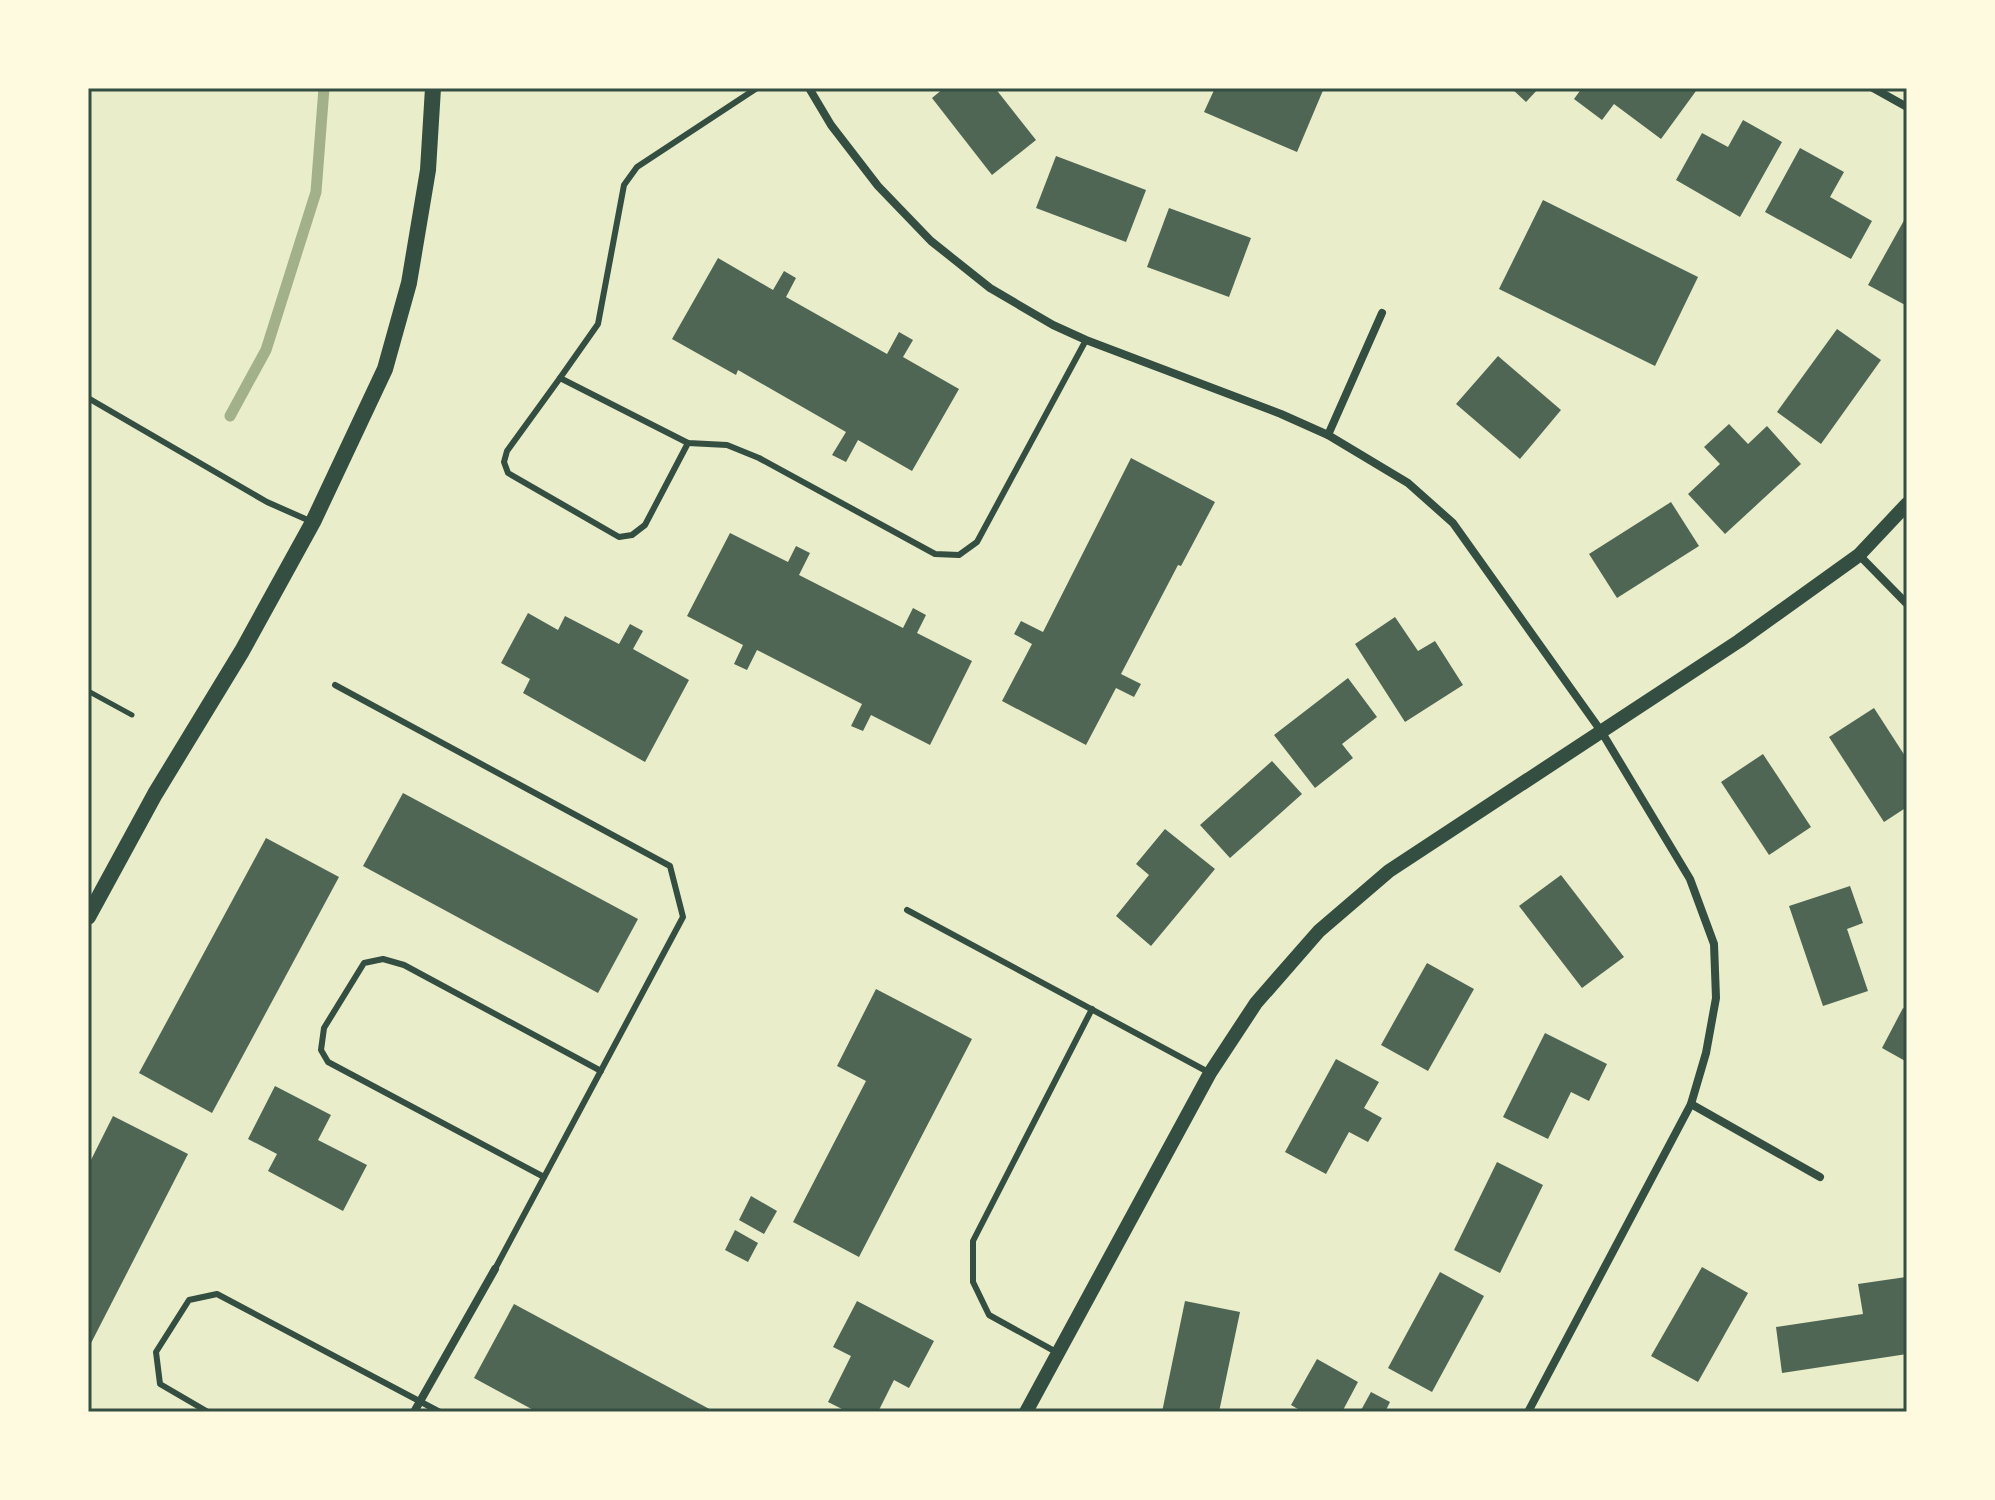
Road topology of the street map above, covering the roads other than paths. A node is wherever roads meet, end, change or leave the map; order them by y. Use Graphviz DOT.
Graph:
graph roads {
  1 [pos="433,88"];
  2 [pos="757,88"];
  3 [pos="809,88"];
  4 [pos="1873,88"];
  5 [pos="1907,107"];
  6 [pos="1382,313"];
  7 [pos="1086,340"];
  8 [pos="560,378"];
  9 [pos="88,398"];
  10 [pos="1328,435"];
  11 [pos="688,443"];
  12 [pos="1907,504"];
  13 [pos="313,522"];
  14 [pos="1859,555"];
  15 [pos="1907,604"];
  16 [pos="335,685"];
  17 [pos="1601,731"];
  18 [pos="907,910"];
  19 [pos="88,917"];
  20 [pos="1092,1009"];
  21 [pos="601,1071"];
  22 [pos="1210,1073"];
  23 [pos="1691,1104"];
  24 [pos="544,1177"];
  25 [pos="1820,1177"];
  26 [pos="495,1269"];
  27 [pos="1058,1353"];
  28 [pos="421,1401"];
  29 [pos="208,1412"];
  30 [pos="414,1412"];
  31 [pos="440,1412"];
  32 [pos="1026,1412"];
  33 [pos="1528,1412"];
  1 -- 13 [label="main road"];
  2 -- 8 [label="lane"];
  3 -- 7 [label="street"];
  4 -- 5 [label="street"];
  6 -- 10 [label="street"];
  7 -- 10 [label="street"];
  7 -- 11 [label="lane"];
  8 -- 11 [label="lane"];
  8 -- 11 [label="lane"];
  9 -- 13 [label="lane"];
  10 -- 17 [label="street"];
  12 -- 14 [label="street"];
  13 -- 19 [label="main road"];
  14 -- 15 [label="street"];
  14 -- 17 [label="street"];
  16 -- 21 [label="lane"];
  17 -- 22 [label="street"];
  17 -- 23 [label="street"];
  18 -- 20 [label="lane"];
  20 -- 22 [label="lane"];
  20 -- 27 [label="lane"];
  21 -- 24 [label="lane"];
  21 -- 24 [label="lane"];
  22 -- 27 [label="street"];
  23 -- 25 [label="street"];
  23 -- 33 [label="street"];
  24 -- 26 [label="lane"];
  26 -- 28 [label="street"];
  27 -- 32 [label="street"];
  28 -- 29 [label="lane"];
  28 -- 30 [label="street"];
  28 -- 31 [label="lane"];
}
